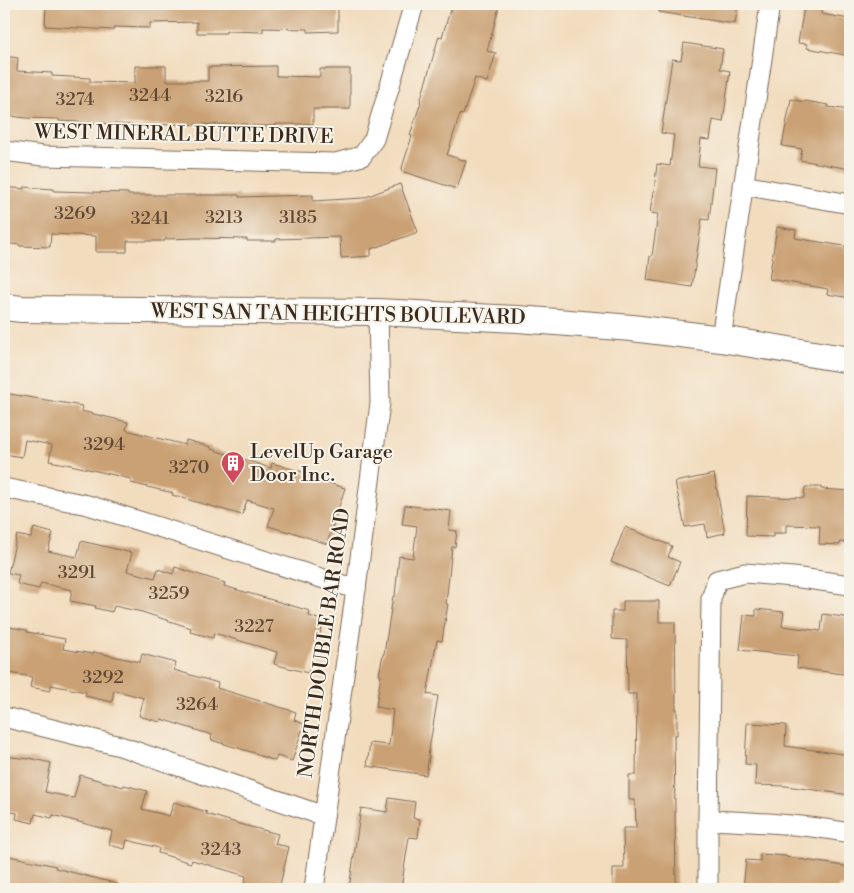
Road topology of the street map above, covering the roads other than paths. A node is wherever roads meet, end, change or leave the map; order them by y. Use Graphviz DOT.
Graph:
graph roads {
  1 [pos="414,4"];
  2 [pos="770,4"];
  3 [pos="4,151"];
  4 [pos="743,185"];
  5 [pos="850,204"];
  6 [pos="4,307"];
  7 [pos="378,312"];
  8 [pos="721,338"];
  9 [pos="850,360"];
  10 [pos="4,488"];
  11 [pos="850,586"];
  12 [pos="356,589"];
  13 [pos="4,717"];
  14 [pos="324,816"];
  15 [pos="708,820"];
  16 [pos="850,834"];
  17 [pos="314,889"];
  18 [pos="708,889"];
  1 -- 3 [label="street, WEST MINERAL BUTTE DRIVE"];
  2 -- 4 [label="street"];
  4 -- 5 [label="street"];
  4 -- 8 [label="street"];
  6 -- 7 [label="street, WEST SAN TAN HEIGHTS BOULEVARD"];
  7 -- 8 [label="street, WEST SAN TAN HEIGHTS BOULEVARD"];
  7 -- 12 [label="street, NORTH DOUBLE BAR ROAD"];
  8 -- 9 [label="street, WEST SAN TAN HEIGHTS BOULEVARD"];
  10 -- 12 [label="street"];
  11 -- 15 [label="street"];
  12 -- 14 [label="street, NORTH DOUBLE BAR ROAD"];
  13 -- 14 [label="street"];
  14 -- 17 [label="street, NORTH DOUBLE BAR ROAD"];
  15 -- 16 [label="street"];
  15 -- 18 [label="street"];
}
